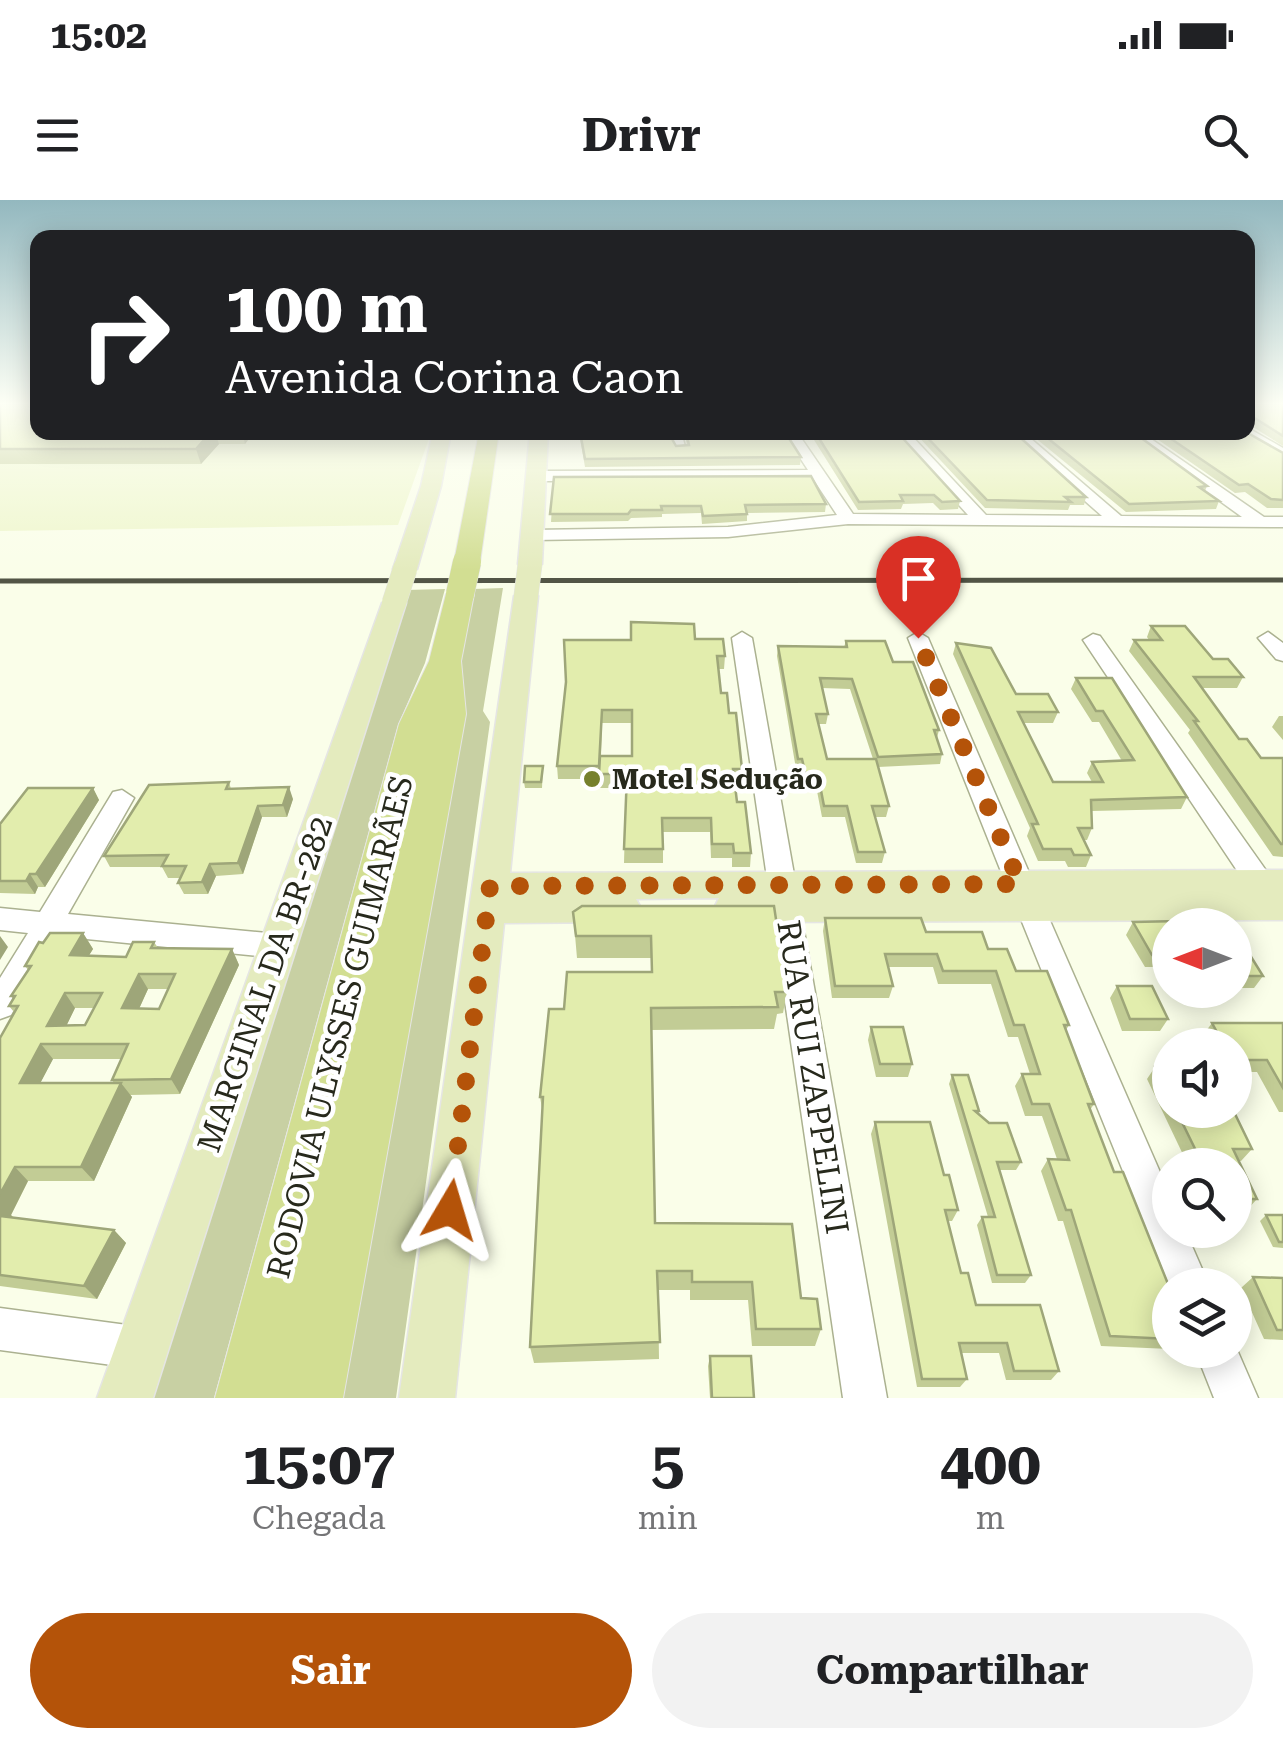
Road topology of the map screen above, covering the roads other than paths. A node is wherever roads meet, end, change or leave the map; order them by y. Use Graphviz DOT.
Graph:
graph roads {
  1 [pos="436,460"];
  2 [pos="484,460"];
  3 [pos="538,460"];
  4 [pos="808,460"];
  5 [pos="926,460"];
  6 [pos="1047,460"];
  7 [pos="1171,460"];
  8 [pos="538,476"];
  9 [pos="819,476"];
  10 [pos="848,518"];
  11 [pos="981,518"];
  12 [pos="1116,519"];
  13 [pos="1259,521"];
  14 [pos="1283,522"];
  15 [pos="533,536"];
  16 [pos="742,638"];
  17 [pos="918,638"];
  18 [pos="1268,638"];
  19 [pos="1093,640"];
  20 [pos="1283,655"];
  21 [pos="445,660"];
  22 [pos="122,798"];
  23 [pos="1025,895"];
  24 [pos="784,896"];
  25 [pos="489,898"];
  26 [pos="1277,899"];
  27 [pos="0,919"];
  28 [pos="48,924"];
  29 [pos="278,946"];
  30 [pos="0,1006"];
  31 [pos="1181,1268"];
  32 [pos="0,1329"];
  33 [pos="142,1348"];
  34 [pos="1224,1368"];
  35 [pos="124,1398"];
  36 [pos="246,1398"];
  37 [pos="312,1398"];
  38 [pos="427,1398"];
  39 [pos="865,1398"];
  40 [pos="1236,1398"];
  1 -- 29 [label="main road, MARGINAL DA BR-282"];
  2 -- 21 [label="highway, RODOVIA ULYSSES GUIMARÃES, bridge"];
  3 -- 8 [label="main road"];
  4 -- 9 [label="street"];
  5 -- 11 [label="street"];
  6 -- 12 [label="street"];
  7 -- 13 [label="street"];
  8 -- 9 [label="street"];
  8 -- 15 [label="main road"];
  9 -- 10 [label="street"];
  10 -- 11 [label="street"];
  10 -- 15 [label="street"];
  11 -- 12 [label="street"];
  12 -- 13 [label="street"];
  13 -- 14 [label="street"];
  15 -- 25 [label="main road, bridge"];
  16 -- 24 [label="street, RUA RUI ZAPPELINI"];
  17 -- 23 [label="street"];
  18 -- 20 [label="street"];
  19 -- 26 [label="street"];
  21 -- 36 [label="highway, RODOVIA ULYSSES GUIMARÃES"];
  21 -- 37 [label="highway, RODOVIA ULYSSES GUIMARÃES"];
  22 -- 28 [label="street"];
  23 -- 24 [label="main road"];
  23 -- 26 [label="main road"];
  23 -- 31 [label="street"];
  24 -- 25 [label="main road"];
  24 -- 39 [label="street, RUA RUI ZAPPELINI"];
  25 -- 38 [label="main road"];
  27 -- 28 [label="street"];
  28 -- 29 [label="street"];
  28 -- 30 [label="street"];
  29 -- 33 [label="main road, MARGINAL DA BR-282"];
  32 -- 33 [label="street"];
  33 -- 35 [label="main road, MARGINAL DA BR-282"];
  34 -- 40 [label="street"];
}
